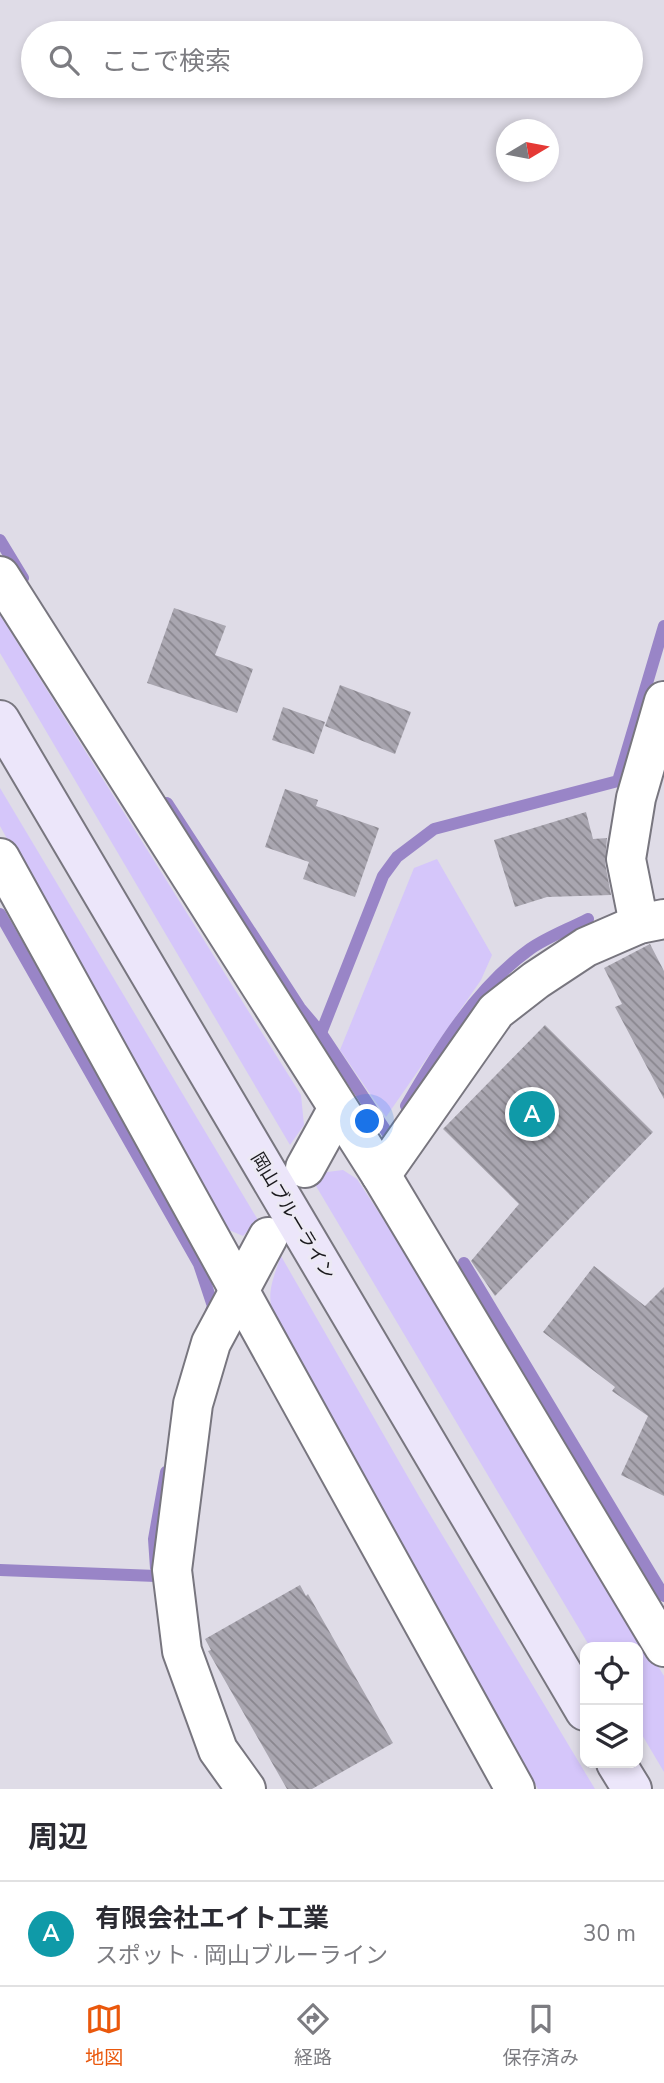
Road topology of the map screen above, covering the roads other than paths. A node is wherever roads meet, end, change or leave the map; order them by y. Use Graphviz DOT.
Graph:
graph roads {
  1 [pos="0,576"];
  2 [pos="664,701"];
  3 [pos="0,720"];
  4 [pos="0,858"];
  5 [pos="652,921"];
  6 [pos="337,1111"];
  7 [pos="305,1168"];
  8 [pos="381,1175"];
  9 [pos="268,1237"];
  10 [pos="238,1293"];
  11 [pos="664,1647"];
  12 [pos="581,1705"];
  13 [pos="619,1768"];
  14 [pos="246,1789"];
  15 [pos="515,1789"];
  16 [pos="632,1789"];
  1 -- 6 [label="street"];
  2 -- 5 [label="street"];
  3 -- 12 [label="main road, 岡山ブルーライン"];
  4 -- 10 [label="street"];
  5 -- 8 [label="street"];
  6 -- 7 [label="street"];
  6 -- 8 [label="street"];
  8 -- 11 [label="street"];
  9 -- 10 [label="street"];
  10 -- 14 [label="street"];
  10 -- 15 [label="street"];
  13 -- 16 [label="main road"];
}
